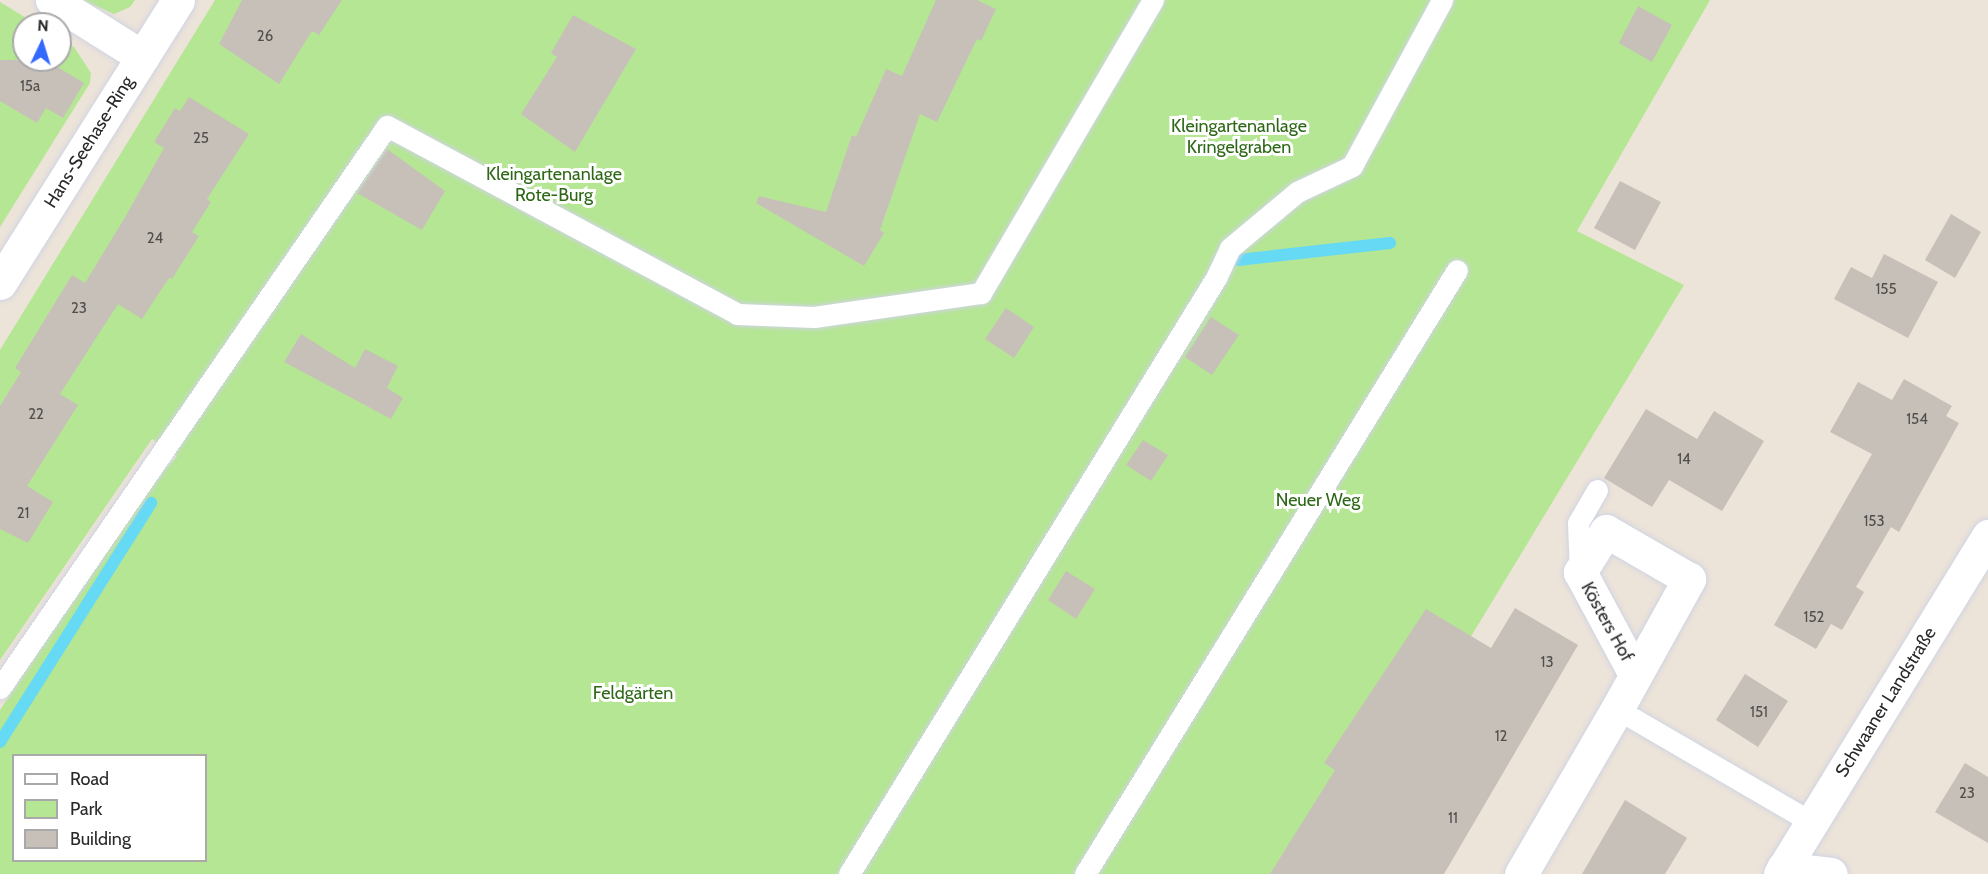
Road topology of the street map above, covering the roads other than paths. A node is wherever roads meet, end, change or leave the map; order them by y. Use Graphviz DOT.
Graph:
graph roads {
  1 [pos="52,0"];
  2 [pos="178,0"];
  3 [pos="1153,0"];
  4 [pos="1442,0"];
  5 [pos="143,57"];
  6 [pos="1457,270"];
  7 [pos="0,283"];
  8 [pos="1598,490"];
  9 [pos="1988,536"];
  10 [pos="1580,572"];
  11 [pos="1635,674"];
  12 [pos="0,688"];
  13 [pos="1617,709"];
  14 [pos="1811,822"];
  15 [pos="1782,871"];
  16 [pos="849,874"];
  17 [pos="1085,874"];
  18 [pos="1521,874"];
  19 [pos="1831,874"];
  1 -- 5 [label="street"];
  2 -- 5 [label="street, Hans-Seehase-Ring"];
  3 -- 12 [label="lane"];
  4 -- 16 [label="lane"];
  5 -- 7 [label="street, Hans-Seehase-Ring"];
  6 -- 17 [label="lane"];
  8 -- 10 [label="lane"];
  9 -- 14 [label="street, Schwaaner Landstraße"];
  10 -- 11 [label="street, Kösters Hof"];
  10 -- 11 [label="street, Kösters Hof"];
  11 -- 13 [label="street, Kösters Hof"];
  13 -- 14 [label="lane"];
  13 -- 18 [label="street, Kösters Hof"];
  14 -- 15 [label="street, Schwaaner Landstraße"];
  15 -- 19 [label="street, Schwaaner Landstraße"];
}
